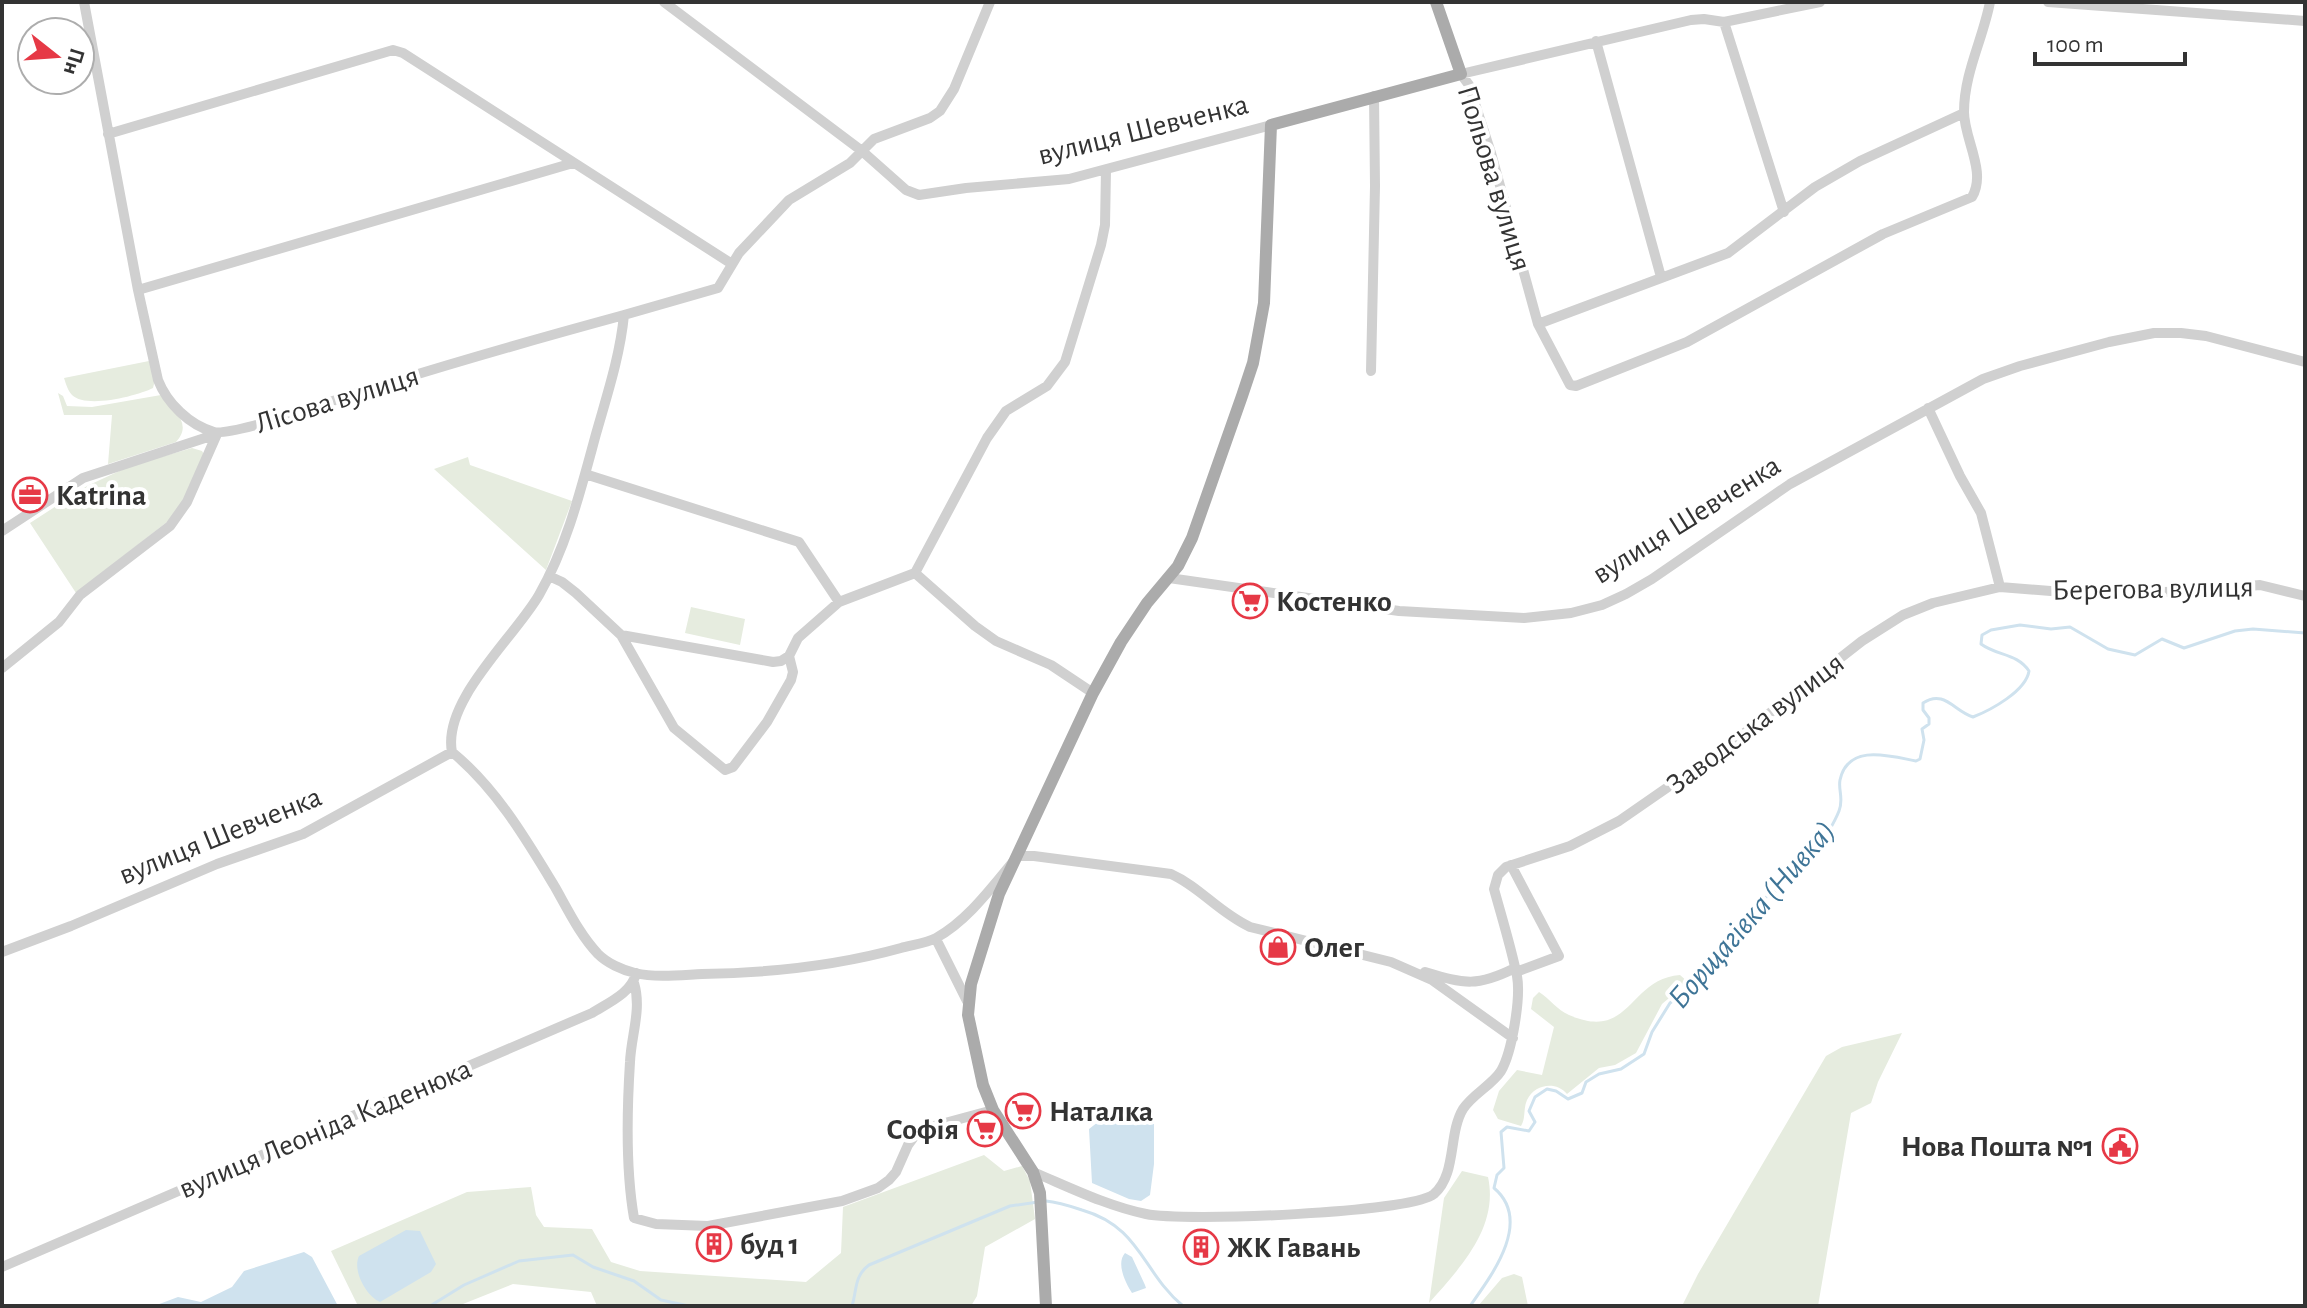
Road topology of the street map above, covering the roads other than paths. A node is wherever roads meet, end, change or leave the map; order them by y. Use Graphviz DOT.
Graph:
graph roads {
  1 [pos="84,2"];
  2 [pos="664,2"];
  3 [pos="692,2"];
  4 [pos="990,2"];
  5 [pos="1436,2"];
  6 [pos="1820,2"];
  7 [pos="1990,2"];
  8 [pos="2048,2"];
  9 [pos="684,14"];
  10 [pos="2305,21"];
  11 [pos="1724,22"];
  12 [pos="1596,41"];
  13 [pos="1461,74"];
  14 [pos="1374,96"];
  15 [pos="1964,113"];
  16 [pos="1271,125"];
  17 [pos="108,134"];
  18 [pos="862,151"];
  19 [pos="573,163"];
  20 [pos="1106,170"];
  21 [pos="1784,212"];
  22 [pos="732,264"];
  23 [pos="1661,277"];
  24 [pos="138,290"];
  25 [pos="624,315"];
  26 [pos="1538,324"];
  27 [pos="2305,362"];
  28 [pos="1371,371"];
  29 [pos="1928,408"];
  30 [pos="217,434"];
  31 [pos="585,474"];
  32 [pos="2,531"];
  33 [pos="915,573"];
  34 [pos="549,576"];
  35 [pos="1169,578"];
  36 [pos="2000,587"];
  37 [pos="2305,596"];
  38 [pos="839,602"];
  39 [pos="621,635"];
  40 [pos="789,656"];
  41 [pos="2,668"];
  42 [pos="1093,693"];
  43 [pos="452,752"];
  44 [pos="1018,856"];
  45 [pos="1511,865"];
  46 [pos="936,939"];
  47 [pos="2,952"];
  48 [pos="1391,962"];
  49 [pos="1516,970"];
  50 [pos="635,978"];
  51 [pos="967,1001"];
  52 [pos="1513,1038"];
  53 [pos="993,1110"];
  54 [pos="1033,1172"];
  55 [pos="2,1267"];
  56 [pos="1046,1306"];
  1 -- 17 [label="street, Лісова вулиця"];
  2 -- 9 [label="street, вулиця Шевченка"];
  3 -- 9 [label="street"];
  4 -- 18 [label="street, Лісова вулиця"];
  5 -- 13 [label="main road"];
  6 -- 11 [label="street, Польова вулиця"];
  7 -- 15 [label="street"];
  8 -- 10 [label="street"];
  9 -- 18 [label="street, вулиця Шевченка"];
  11 -- 12 [label="street, Польова вулиця"];
  11 -- 21 [label="street"];
  12 -- 13 [label="street, Польова вулиця"];
  12 -- 23 [label="street"];
  13 -- 14 [label="main road"];
  13 -- 26 [label="street, Польова вулиця"];
  14 -- 16 [label="main road"];
  14 -- 28 [label="street"];
  15 -- 21 [label="street"];
  15 -- 26 [label="street, Польова вулиця"];
  16 -- 20 [label="street, вулиця Шевченка"];
  16 -- 35 [label="main road, вулиця Шевченка"];
  17 -- 19 [label="street"];
  17 -- 24 [label="street, Лісова вулиця"];
  18 -- 20 [label="street, вулиця Шевченка"];
  18 -- 22 [label="street, Лісова вулиця"];
  19 -- 22 [label="street"];
  19 -- 24 [label="street"];
  20 -- 33 [label="street"];
  21 -- 23 [label="street"];
  22 -- 25 [label="street, Лісова вулиця"];
  23 -- 26 [label="street"];
  24 -- 30 [label="street, Лісова вулиця"];
  25 -- 30 [label="street, Лісова вулиця"];
  25 -- 31 [label="street"];
  27 -- 29 [label="street, вулиця Шевченка"];
  29 -- 35 [label="street, вулиця Шевченка"];
  29 -- 36 [label="street"];
  30 -- 32 [label="street"];
  30 -- 41 [label="street"];
  31 -- 34 [label="street"];
  31 -- 38 [label="street"];
  33 -- 38 [label="street"];
  33 -- 42 [label="street"];
  34 -- 39 [label="street"];
  34 -- 43 [label="street"];
  35 -- 42 [label="main road, вулиця Шевченка"];
  36 -- 37 [label="street, Берегова вулиця"];
  36 -- 45 [label="street, Заводська вулиця"];
  38 -- 40 [label="street"];
  39 -- 40 [label="street"];
  39 -- 40 [label="street"];
  42 -- 44 [label="main road, вулиця Шевченка"];
  43 -- 47 [label="street, вулиця Шевченка"];
  43 -- 50 [label="street, вулиця Шевченка"];
  44 -- 46 [label="street, вулиця Шевченка"];
  44 -- 48 [label="street"];
  44 -- 51 [label="main road, вулиця Шевченка"];
  45 -- 49 [label="street"];
  45 -- 49 [label="street"];
  46 -- 50 [label="street, вулиця Шевченка"];
  46 -- 51 [label="street, вулиця Шевченка"];
  48 -- 49 [label="street"];
  48 -- 52 [label="street"];
  49 -- 52 [label="street"];
  50 -- 53 [label="street"];
  50 -- 55 [label="street, вулиця Леоніда Каденюка"];
  51 -- 53 [label="main road, вулиця Шевченка"];
  52 -- 54 [label="street"];
  53 -- 54 [label="main road, вулиця Шевченка"];
  54 -- 56 [label="main road, вулиця Шевченка"];
}
